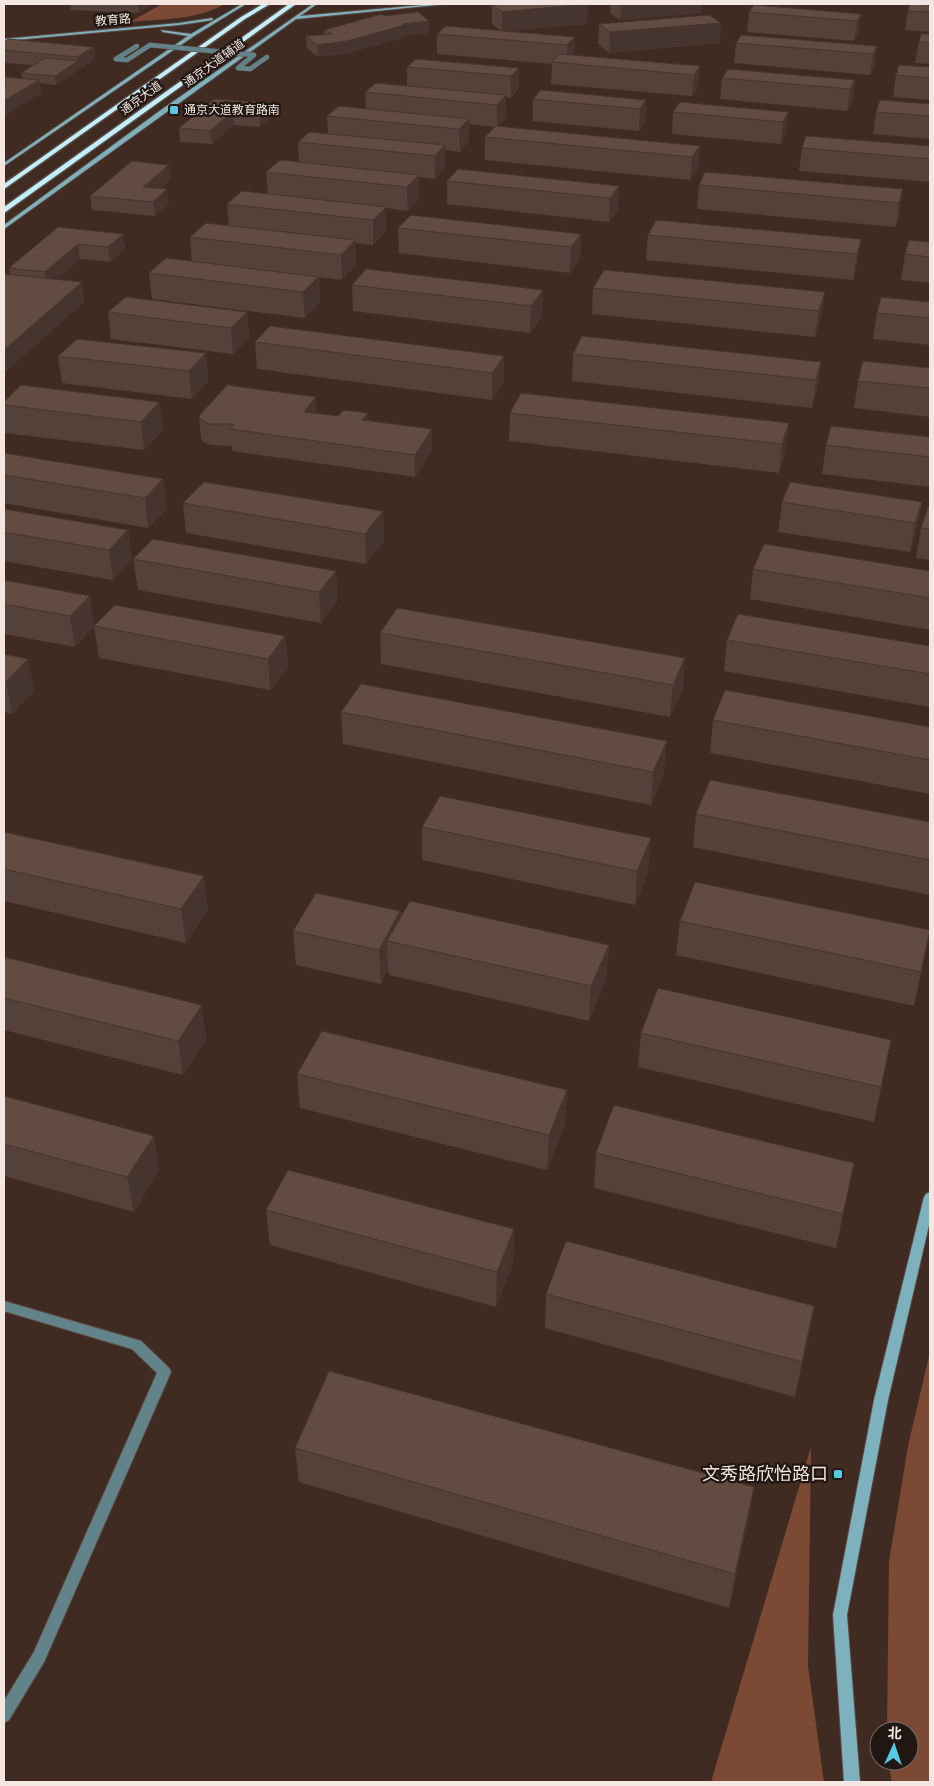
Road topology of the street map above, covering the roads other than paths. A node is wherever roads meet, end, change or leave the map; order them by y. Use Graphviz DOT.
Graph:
graph roads {
  1 [pos="244,4"];
  2 [pos="267,4"];
  3 [pos="293,4"];
  4 [pos="315,4"];
  5 [pos="398,4"];
  6 [pos="444,4"];
  7 [pos="300,14"];
  8 [pos="223,16"];
  9 [pos="293,18"];
  10 [pos="192,35"];
  11 [pos="4,40"];
  12 [pos="4,46"];
  13 [pos="137,46"];
  14 [pos="267,57"];
  15 [pos="4,165"];
  16 [pos="4,187"];
  17 [pos="4,211"];
  18 [pos="4,227"];
  19 [pos="930,1197"];
  20 [pos="4,1306"];
  21 [pos="4,1715"];
  22 [pos="852,1782"];
  1 -- 8 [label="street"];
  2 -- 16 [label="highway, 通京大道"];
  3 -- 17 [label="highway, 通京大道"];
  4 -- 7 [label="street, 通京大道辅道"];
  5 -- 7 [label="street"];
  6 -- 9 [label="street"];
  7 -- 9 [label="street, 通京大道辅道"];
  8 -- 10 [label="street"];
  8 -- 11 [label="street, 教育路"];
  9 -- 18 [label="street, 通京大道辅道"];
  10 -- 12 [label="street, 教育路"];
  10 -- 15 [label="street"];
  13 -- 14 [label="street, bridge"];
  19 -- 22 [label="street"];
  20 -- 21 [label="street"];
}
